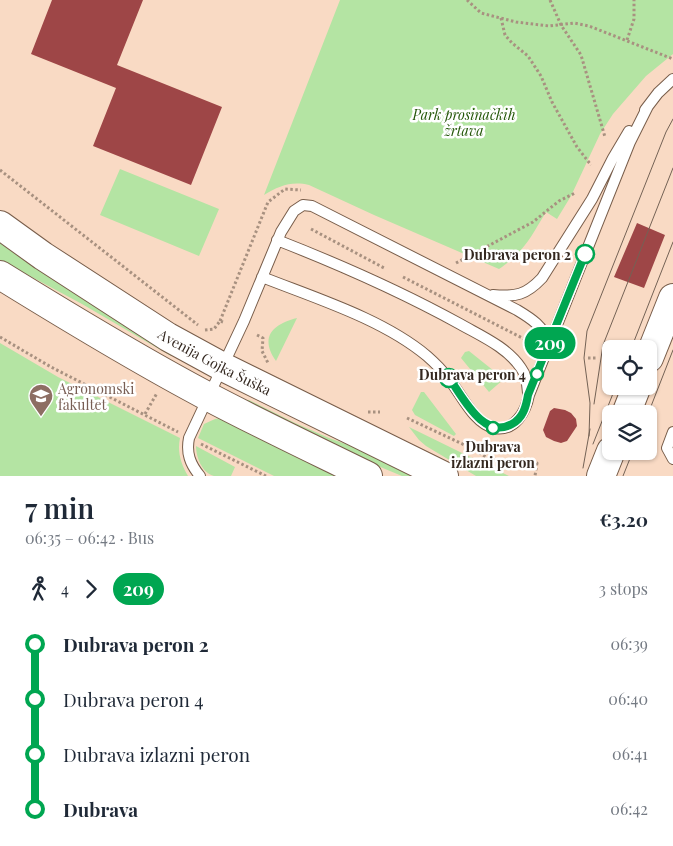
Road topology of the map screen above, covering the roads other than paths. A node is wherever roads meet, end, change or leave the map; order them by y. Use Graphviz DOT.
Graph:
graph roads {
  1 [pos="673,79"];
  2 [pos="648,106"];
  3 [pos="0,225"];
  4 [pos="277,240"];
  5 [pos="0,275"];
  6 [pos="262,276"];
  7 [pos="487,294"];
  8 [pos="673,298"];
  9 [pos="656,340"];
  10 [pos="550,343"];
  11 [pos="222,367"];
  12 [pos="528,395"];
  13 [pos="208,396"];
  14 [pos="673,432"];
  15 [pos="673,459"];
  16 [pos="608,460"];
  17 [pos="200,476"];
  18 [pos="368,476"];
  19 [pos="444,476"];
  20 [pos="602,476"];
  1 -- 2 [label="lane"];
  2 -- 7 [label="lane"];
  2 -- 10 [label="lane"];
  3 -- 11 [label="main road, Avenija Gojka Šuška"];
  4 -- 6 [label="lane"];
  4 -- 7 [label="lane"];
  4 -- 12 [label="lane"];
  5 -- 13 [label="main road"];
  6 -- 11 [label="lane"];
  6 -- 12 [label="lane"];
  7 -- 10 [label="lane"];
  8 -- 9 [label="main road"];
  10 -- 12 [label="lane"];
  11 -- 13 [label="lane"];
  11 -- 19 [label="main road, Avenija Gojka Šuška"];
  13 -- 17 [label="lane"];
  13 -- 18 [label="main road"];
  14 -- 15 [label="lane"];
  16 -- 20 [label="main road"];
}
